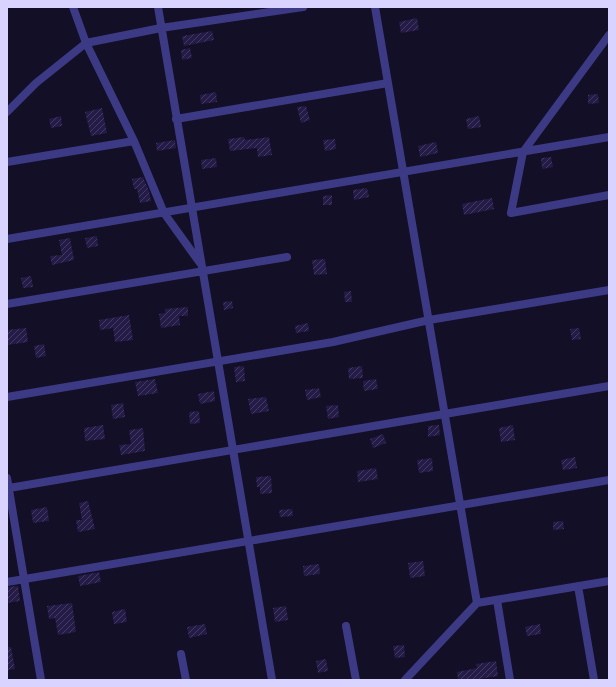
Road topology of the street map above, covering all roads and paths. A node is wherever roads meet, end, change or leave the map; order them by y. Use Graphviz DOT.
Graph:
graph roads {
  1 [pos="73,7"];
  2 [pos="158,7"];
  3 [pos="303,7"];
  4 [pos="375,7"];
  5 [pos="161,28"];
  6 [pos="609,35"];
  7 [pos="86,43"];
  8 [pos="388,83"];
  9 [pos="7,112"];
  10 [pos="176,119"];
  11 [pos="609,137"];
  12 [pos="134,141"];
  13 [pos="523,152"];
  14 [pos="7,162"];
  15 [pos="404,172"];
  16 [pos="609,195"];
  17 [pos="192,208"];
  18 [pos="164,213"];
  19 [pos="7,239"];
  20 [pos="287,257"];
  21 [pos="202,269"];
  22 [pos="609,290"];
  23 [pos="7,304"];
  24 [pos="429,320"];
  25 [pos="218,361"];
  26 [pos="609,386"];
  27 [pos="7,397"];
  28 [pos="445,414"];
  29 [pos="233,450"];
  30 [pos="7,478"];
  31 [pos="609,480"];
  32 [pos="9,488"];
  33 [pos="460,505"];
  34 [pos="249,541"];
  35 [pos="24,579"];
  36 [pos="609,581"];
  37 [pos="7,582"];
  38 [pos="578,586"];
  39 [pos="497,600"];
  40 [pos="477,603"];
  41 [pos="346,626"];
  42 [pos="181,654"];
  43 [pos="41,680"];
  44 [pos="186,680"];
  45 [pos="272,680"];
  46 [pos="356,680"];
  47 [pos="405,680"];
  48 [pos="510,680"];
  49 [pos="594,680"];
  1 -- 7 [label="street"];
  2 -- 5 [label="street"];
  3 -- 5 [label="street"];
  4 -- 8 [label="street"];
  5 -- 7 [label="street"];
  5 -- 10 [label="street"];
  6 -- 13 [label="street"];
  7 -- 9 [label="street"];
  7 -- 12 [label="street"];
  8 -- 10 [label="street"];
  8 -- 15 [label="street"];
  10 -- 17 [label="street"];
  11 -- 13 [label="street"];
  12 -- 14 [label="street"];
  12 -- 18 [label="street"];
  13 -- 15 [label="street"];
  13 -- 16 [label="street"];
  15 -- 17 [label="street"];
  15 -- 24 [label="street"];
  17 -- 18 [label="street"];
  17 -- 21 [label="street"];
  18 -- 19 [label="street"];
  18 -- 21 [label="street"];
  20 -- 21 [label="street"];
  21 -- 23 [label="street"];
  21 -- 25 [label="street"];
  22 -- 24 [label="street"];
  24 -- 25 [label="street"];
  24 -- 28 [label="street"];
  25 -- 27 [label="street"];
  25 -- 29 [label="street"];
  26 -- 28 [label="street"];
  28 -- 29 [label="street"];
  28 -- 33 [label="street"];
  29 -- 32 [label="street"];
  29 -- 34 [label="street"];
  30 -- 32 [label="street"];
  31 -- 33 [label="street"];
  32 -- 35 [label="street"];
  33 -- 34 [label="street"];
  33 -- 40 [label="street"];
  34 -- 35 [label="street"];
  34 -- 45 [label="street"];
  35 -- 37 [label="street"];
  35 -- 43 [label="street"];
  36 -- 38 [label="street"];
  38 -- 39 [label="street"];
  38 -- 49 [label="street"];
  39 -- 40 [label="street"];
  39 -- 48 [label="street"];
  40 -- 47 [label="street"];
  41 -- 46 [label="street"];
  42 -- 44 [label="street"];
}
